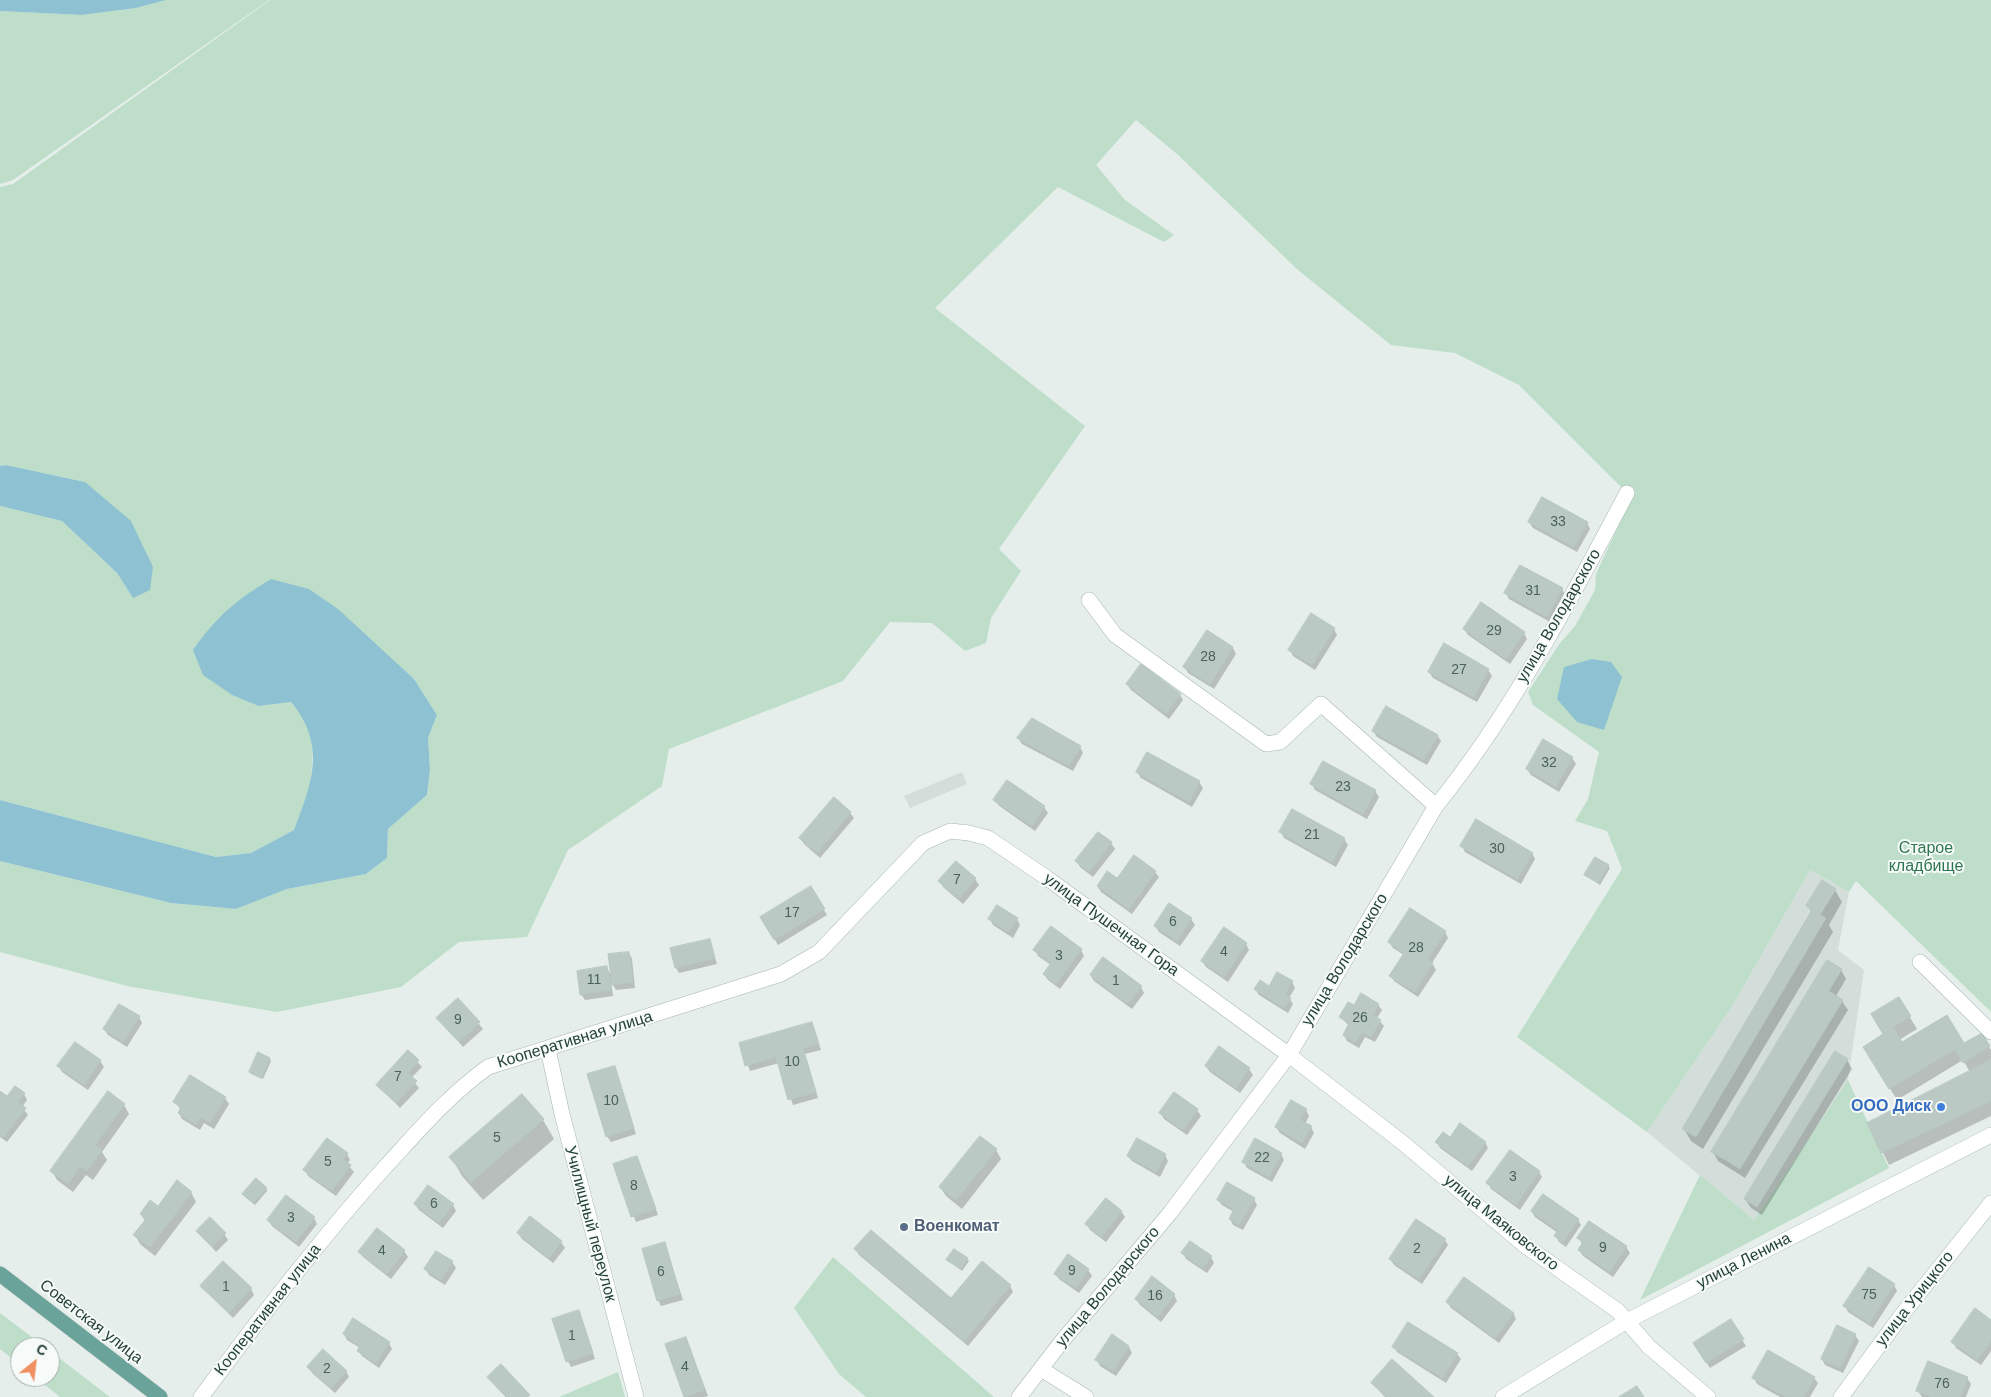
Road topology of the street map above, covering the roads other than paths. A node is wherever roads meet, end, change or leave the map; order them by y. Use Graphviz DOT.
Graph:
graph roads {
  1 [pos="1627,492"];
  2 [pos="1088,600"];
  3 [pos="1436,806"];
  4 [pos="923,843"];
  5 [pos="1920,962"];
  6 [pos="1991,1032"];
  7 [pos="548,1050"];
  8 [pos="1289,1055"];
  9 [pos="1991,1134"];
  10 [pos="1991,1203"];
  11 [pos="0,1274"];
  12 [pos="1625,1322"];
  13 [pos="1040,1369"];
  14 [pos="160,1397"];
  15 [pos="201,1397"];
  16 [pos="636,1397"];
  17 [pos="1019,1397"];
  18 [pos="1086,1397"];
  19 [pos="1503,1397"];
  20 [pos="1708,1397"];
  21 [pos="1841,1397"];
  1 -- 3 [label="street, улица Володарского"];
  2 -- 3 [label="street"];
  3 -- 8 [label="street, улица Володарского"];
  4 -- 7 [label="street, Кооперативная улица"];
  4 -- 8 [label="street, улица Пушечная Гора"];
  5 -- 6 [label="street"];
  7 -- 15 [label="street, Кооперативная улица"];
  7 -- 16 [label="street, Училищный переулок"];
  8 -- 12 [label="street, улица Маяковского"];
  8 -- 13 [label="street, улица Володарского"];
  9 -- 12 [label="street, улица Ленина"];
  10 -- 21 [label="street, улица Урицкого"];
  11 -- 14 [label="main road, Советская улица"];
  12 -- 19 [label="street, улица Ленина"];
  12 -- 20 [label="street, улица Маяковского"];
  13 -- 17 [label="street, улица Володарского"];
  13 -- 18 [label="street"];
}
